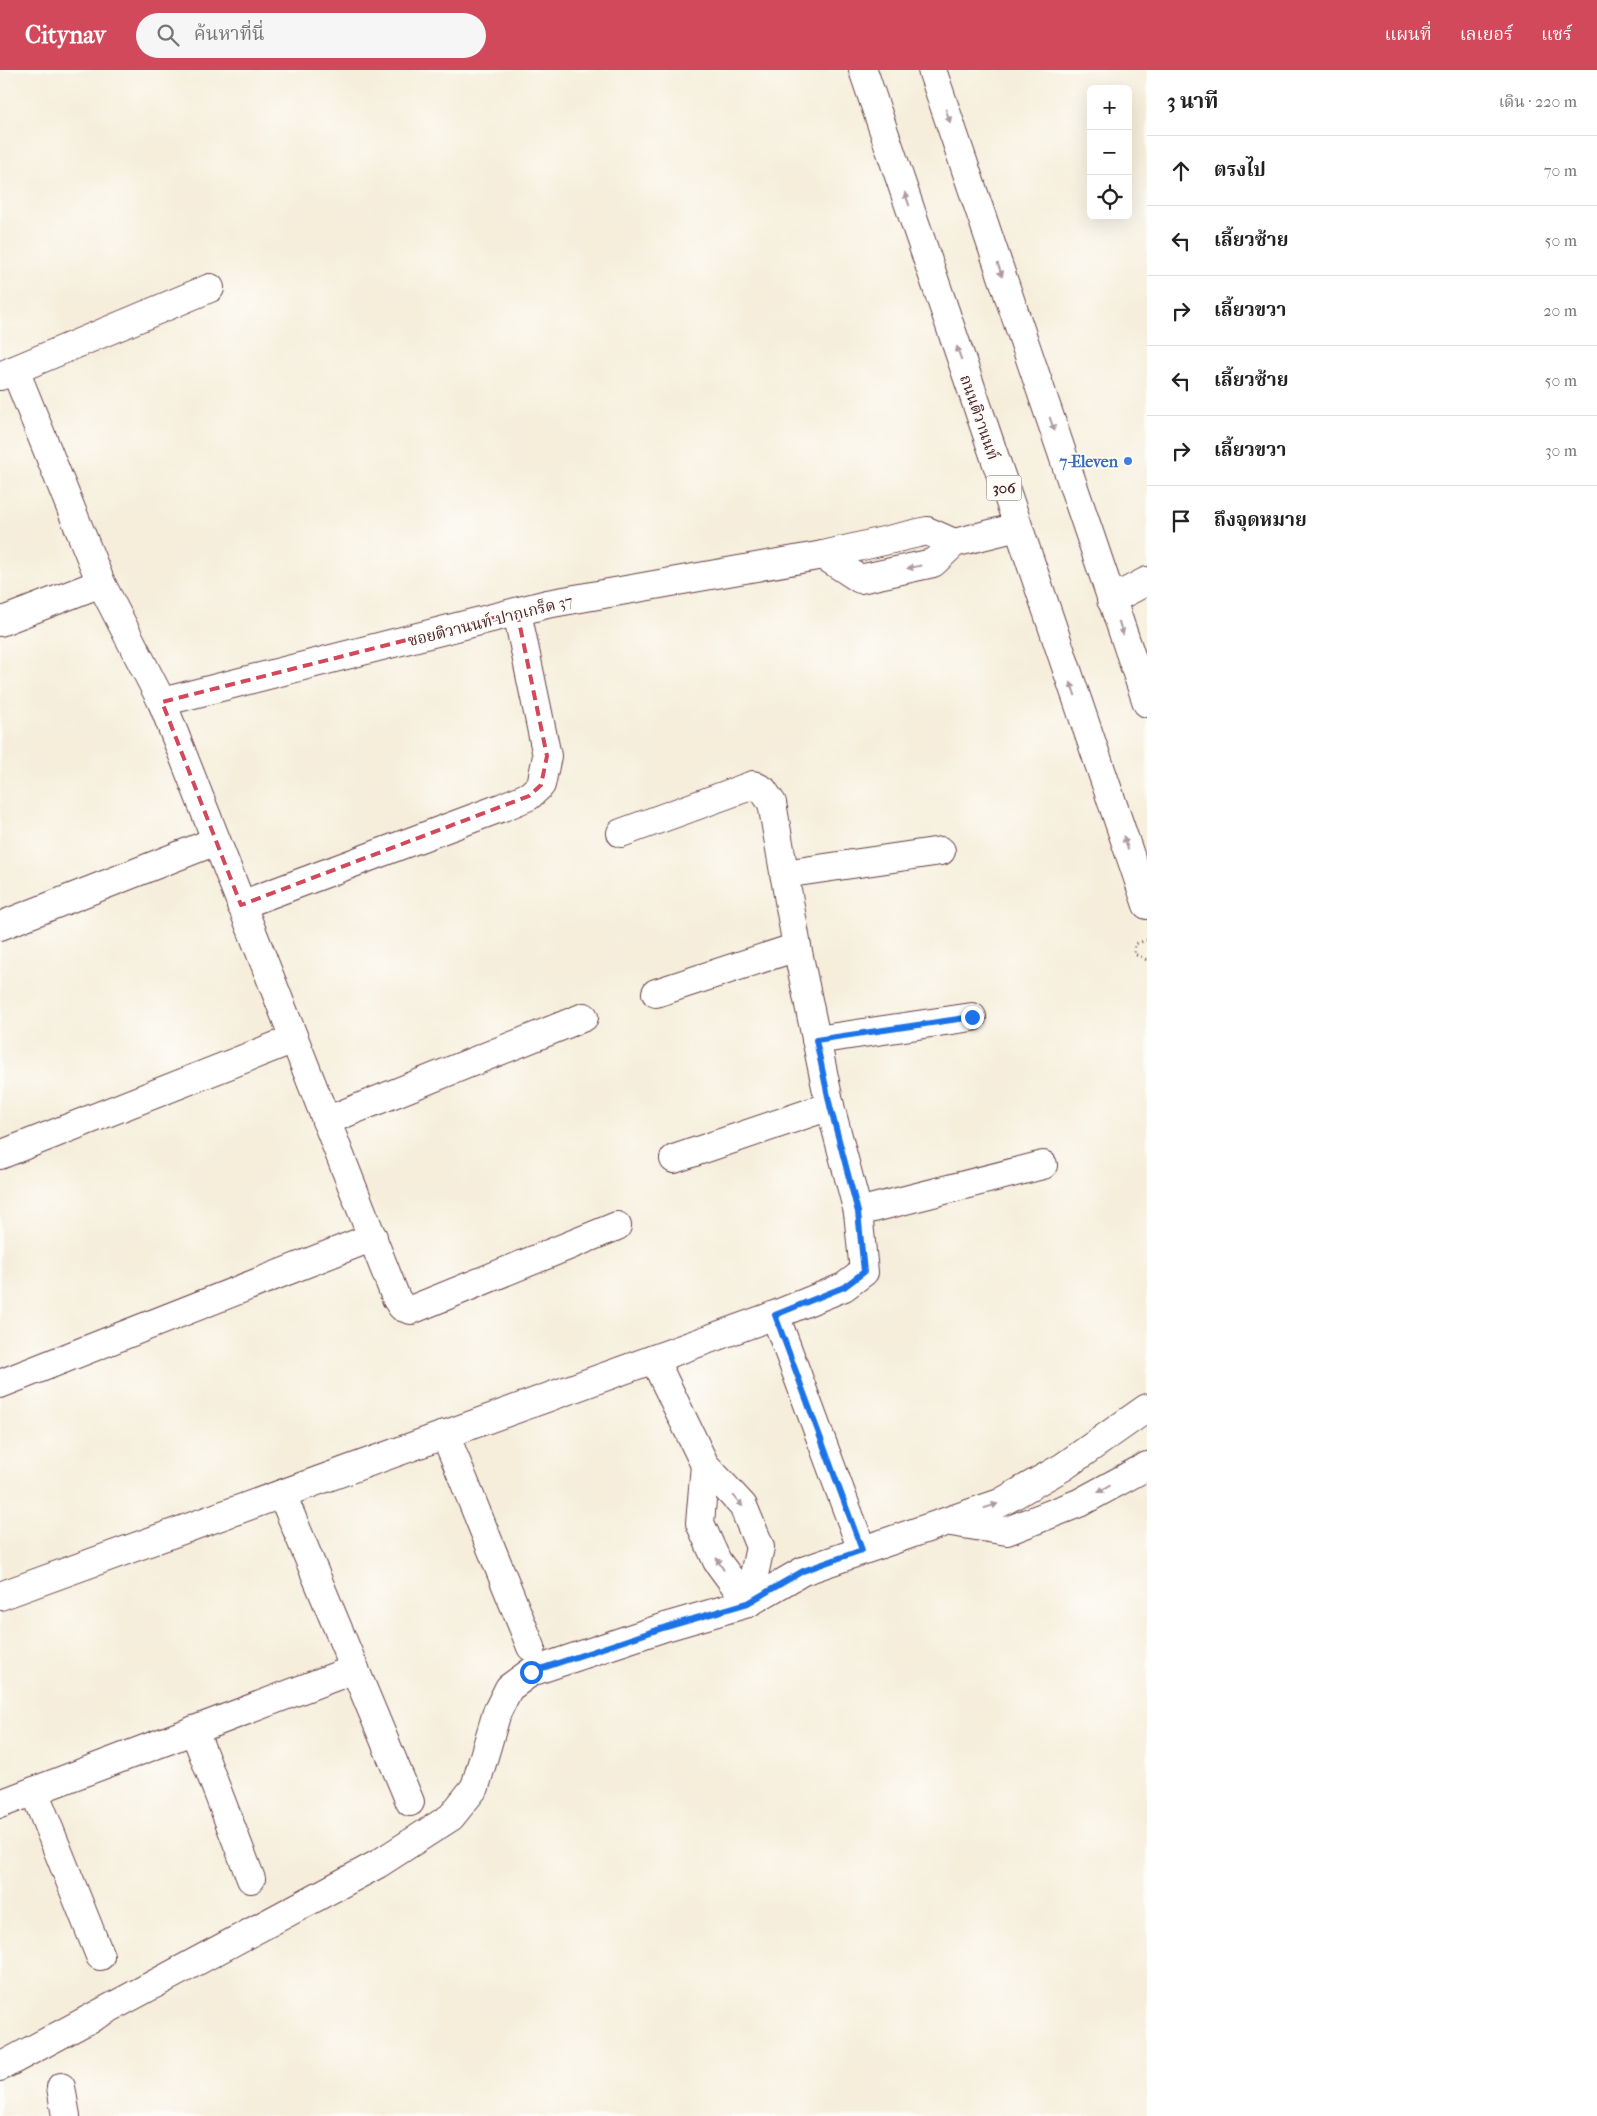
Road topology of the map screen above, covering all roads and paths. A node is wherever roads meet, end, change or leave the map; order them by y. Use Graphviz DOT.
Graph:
graph roads {
  1 [pos="863,70"];
  2 [pos="932,70"];
  3 [pos="210,288"];
  4 [pos="8,373"];
  5 [pos="1018,527"];
  6 [pos="1147,581"];
  7 [pos="101,583"];
  8 [pos="1111,600"];
  9 [pos="517,612"];
  10 [pos="0,622"];
  11 [pos="162,702"];
  12 [pos="1147,703"];
  13 [pos="621,833"];
  14 [pos="216,841"];
  15 [pos="941,851"];
  16 [pos="784,874"];
  17 [pos="241,905"];
  18 [pos="1147,905"];
  19 [pos="0,926"];
  20 [pos="1147,940"];
  21 [pos="797,947"];
  22 [pos="1147,960"];
  23 [pos="656,993"];
  24 [pos="584,1017"];
  25 [pos="972,1017"];
  26 [pos="294,1039"];
  27 [pos="816,1040"];
  28 [pos="830,1106"];
  29 [pos="326,1121"];
  30 [pos="0,1155"];
  31 [pos="674,1159"];
  32 [pos="1044,1165"];
  33 [pos="858,1212"];
  34 [pos="617,1226"];
  35 [pos="373,1237"];
  36 [pos="775,1315"];
  37 [pos="654,1359"];
  38 [pos="0,1384"];
  39 [pos="1147,1408"];
  40 [pos="445,1434"];
  41 [pos="705,1465"];
  42 [pos="1147,1466"];
  43 [pos="282,1494"];
  44 [pos="945,1522"];
  45 [pos="862,1550"];
  46 [pos="0,1596"];
  47 [pos="748,1603"];
  48 [pos="531,1647"];
  49 [pos="355,1669"];
  50 [pos="194,1730"];
  51 [pos="34,1791"];
  52 [pos="410,1802"];
  53 [pos="0,1804"];
  54 [pos="251,1879"];
  55 [pos="100,1956"];
  56 [pos="0,2067"];
  57 [pos="61,2087"];
  58 [pos="66,2116"];
  5 -- 1 [label="street, ถนนติวานนท์ / 306, one-way"];
  2 -- 8 [label="street, one-way"];
  3 -- 4 [label="street"];
  4 -- 7 [label="street"];
  5 -- 9 [label="street, ซอยติวานนท์-ปากเกร็ด 37"];
  18 -- 5 [label="street, ถนนติวานนท์ / 306, one-way"];
  6 -- 8 [label="street"];
  7 -- 10 [label="street"];
  7 -- 11 [label="street"];
  8 -- 12 [label="street, one-way"];
  9 -- 11 [label="street, ซอยติวานนท์-ปากเกร็ด 37"];
  9 -- 17 [label="street"];
  11 -- 14 [label="street"];
  13 -- 16 [label="street"];
  14 -- 17 [label="street"];
  14 -- 19 [label="street"];
  15 -- 16 [label="street"];
  16 -- 21 [label="street"];
  17 -- 26 [label="street"];
  20 -- 22 [label="path"];
  21 -- 23 [label="street"];
  21 -- 27 [label="street"];
  24 -- 29 [label="street"];
  25 -- 27 [label="street"];
  26 -- 29 [label="street"];
  26 -- 30 [label="street"];
  27 -- 28 [label="street"];
  28 -- 31 [label="street"];
  28 -- 33 [label="street"];
  29 -- 35 [label="street"];
  32 -- 33 [label="street"];
  33 -- 36 [label="street"];
  34 -- 35 [label="street"];
  35 -- 38 [label="street"];
  36 -- 37 [label="street"];
  36 -- 45 [label="street"];
  37 -- 40 [label="street"];
  37 -- 41 [label="street"];
  44 -- 39 [label="street, one-way"];
  40 -- 43 [label="street"];
  40 -- 48 [label="street"];
  47 -- 41 [label="street, one-way"];
  41 -- 47 [label="street, one-way"];
  42 -- 44 [label="street, one-way"];
  43 -- 46 [label="street"];
  43 -- 49 [label="street"];
  44 -- 45 [label="street"];
  45 -- 47 [label="street"];
  47 -- 56 [label="street"];
  49 -- 50 [label="street"];
  49 -- 52 [label="street"];
  50 -- 51 [label="street"];
  50 -- 54 [label="street"];
  51 -- 53 [label="street"];
  51 -- 55 [label="street"];
  57 -- 58 [label="street"];
}
